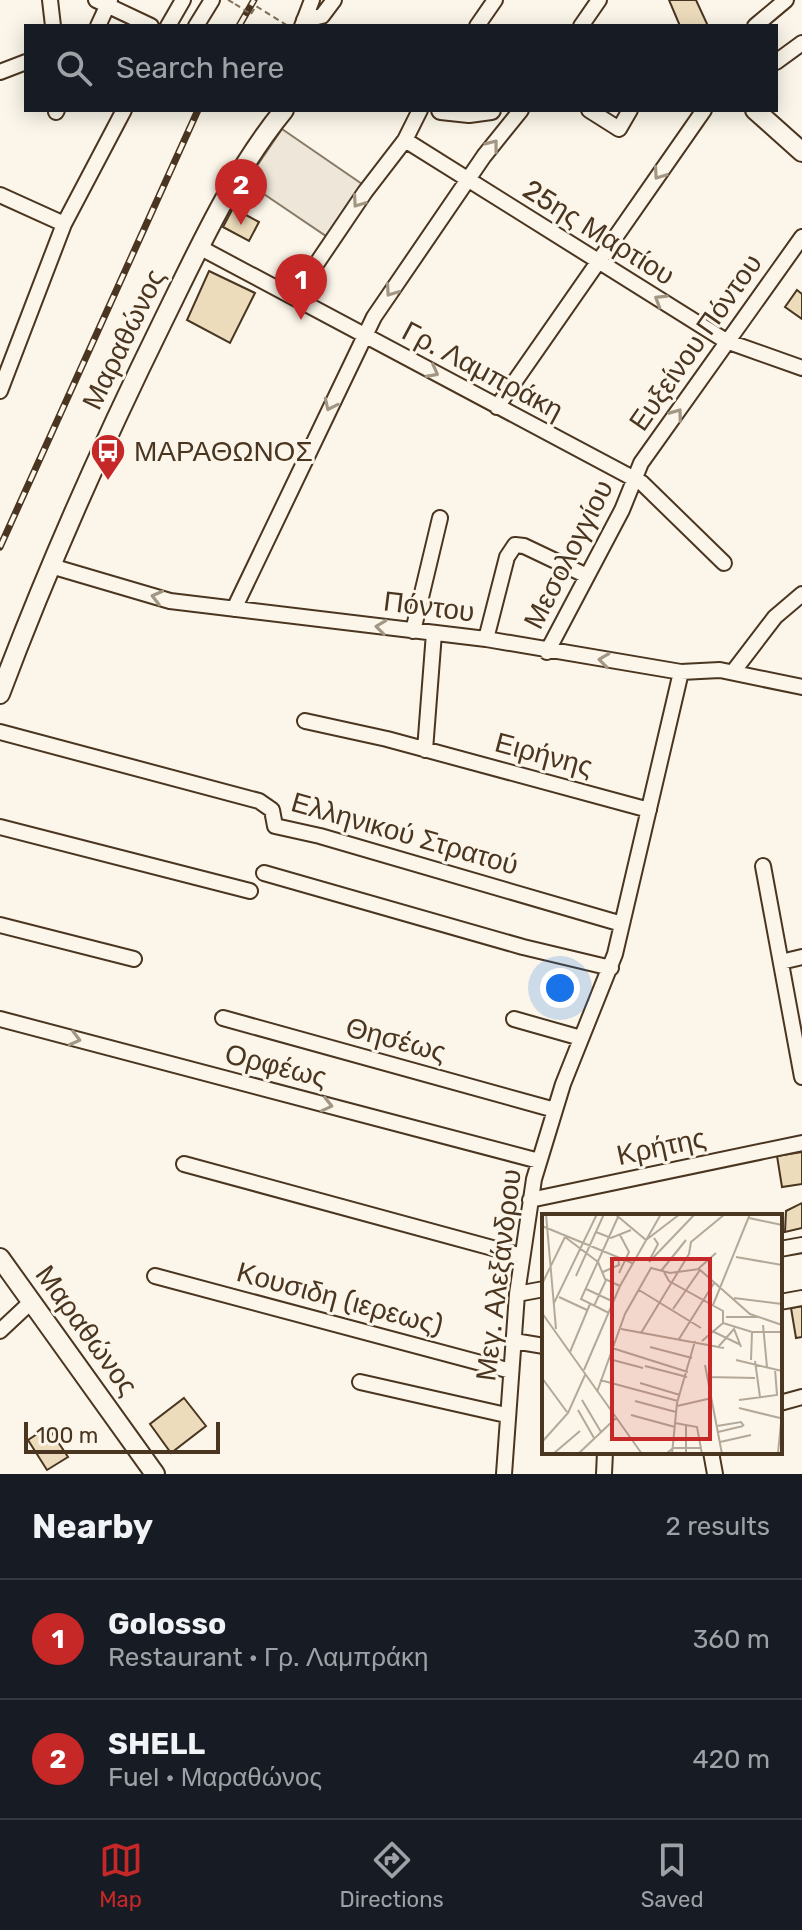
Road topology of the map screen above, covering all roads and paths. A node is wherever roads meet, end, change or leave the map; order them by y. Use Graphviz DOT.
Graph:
graph roads {
  1 [pos="50,0"];
  2 [pos="183,0"];
  3 [pos="212,0"];
  4 [pos="228,0"];
  5 [pos="312,0"];
  6 [pos="334,0"];
  7 [pos="495,0"];
  8 [pos="599,0"];
  9 [pos="786,0"];
  10 [pos="105,2"];
  11 [pos="303,23"];
  12 [pos="53,24"];
  13 [pos="99,24"];
  14 [pos="147,24"];
  15 [pos="169,24"];
  16 [pos="197,24"];
  17 [pos="286,24"];
  18 [pos="478,24"];
  19 [pos="582,24"];
  20 [pos="757,24"];
  21 [pos="802,43"];
  22 [pos="778,61"];
  23 [pos="24,63"];
  24 [pos="0,72"];
  25 [pos="123,112"];
  26 [pos="283,112"];
  27 [pos="419,112"];
  28 [pos="519,112"];
  29 [pos="592,112"];
  30 [pos="629,112"];
  31 [pos="703,112"];
  32 [pos="757,112"];
  33 [pos="405,140"];
  34 [pos="802,152"];
  35 [pos="467,181"];
  36 [pos="0,195"];
  37 [pos="64,224"];
  38 [pos="802,237"];
  39 [pos="199,247"];
  40 [pos="598,262"];
  41 [pos="294,297"];
  42 [pos="364,335"];
  43 [pos="726,341"];
  44 [pos="0,346"];
  45 [pos="15,353"];
  46 [pos="802,368"];
  47 [pos="0,391"];
  48 [pos="497,407"];
  49 [pos="635,479"];
  50 [pos="440,518"];
  51 [pos="724,563"];
  52 [pos="51,566"];
  53 [pos="585,575"];
  54 [pos="802,594"];
  55 [pos="234,609"];
  56 [pos="413,631"];
  57 [pos="434,633"];
  58 [pos="486,639"];
  59 [pos="547,652"];
  60 [pos="681,672"];
  61 [pos="733,672"];
  62 [pos="801,691"];
  63 [pos="0,694"];
  64 [pos="305,721"];
  65 [pos="0,732"];
  66 [pos="425,750"];
  67 [pos="649,810"];
  68 [pos="0,827"];
  69 [pos="763,866"];
  70 [pos="264,873"];
  71 [pos="250,891"];
  72 [pos="622,924"];
  73 [pos="0,925"];
  74 [pos="802,957"];
  75 [pos="134,959"];
  76 [pos="781,962"];
  77 [pos="611,968"];
  78 [pos="223,1018"];
  79 [pos="0,1019"];
  80 [pos="514,1019"];
  81 [pos="581,1038"];
  82 [pos="802,1077"];
  83 [pos="555,1110"];
  84 [pos="802,1143"];
  85 [pos="539,1161"];
  86 [pos="184,1164"];
  87 [pos="530,1200"];
  88 [pos="802,1245"];
  89 [pos="782,1249"];
  90 [pos="522,1256"];
  91 [pos="0,1258"];
  92 [pos="155,1276"];
  93 [pos="542,1289"];
  94 [pos="517,1294"];
  95 [pos="802,1298"];
  96 [pos="32,1301"];
  97 [pos="782,1302"];
  98 [pos="0,1331"];
  99 [pos="514,1341"];
  100 [pos="542,1346"];
  101 [pos="511,1371"];
  102 [pos="360,1382"];
  103 [pos="802,1397"];
  104 [pos="782,1402"];
  105 [pos="506,1415"];
  106 [pos="605,1454"];
  107 [pos="711,1454"];
  108 [pos="155,1474"];
  109 [pos="504,1474"];
  110 [pos="604,1474"];
  111 [pos="715,1474"];
  1 -- 12 [label="street"];
  2 -- 15 [label="street"];
  3 -- 16 [label="street"];
  4 -- 17 [label="path, bridge"];
  5 -- 11 [label="street"];
  6 -- 11 [label="street"];
  7 -- 18 [label="street"];
  8 -- 19 [label="street"];
  9 -- 20 [label="street"];
  10 -- 13 [label="street"];
  10 -- 14 [label="street"];
  21 -- 22 [label="street"];
  23 -- 24 [label="street"];
  25 -- 37 [label="street"];
  26 -- 39 [label="main road, Μαραθώνος"];
  27 -- 33 [label="street"];
  35 -- 28 [label="street, one-way"];
  29 -- 30 [label="street"];
  31 -- 40 [label="street, one-way"];
  32 -- 34 [label="main road"];
  33 -- 35 [label="street, 25ης Μαρτίου"];
  33 -- 41 [label="street, one-way"];
  35 -- 40 [label="street, 25ης Μαρτίου"];
  35 -- 42 [label="street, one-way"];
  36 -- 37 [label="street"];
  37 -- 45 [label="street"];
  38 -- 43 [label="street, Ευξείνου Πόντου"];
  39 -- 41 [label="street, Γρ. Λαμπράκη"];
  39 -- 52 [label="main road, Μαραθώνος"];
  43 -- 40 [label="street, 25ης Μαρτίου, one-way"];
  40 -- 48 [label="street"];
  41 -- 42 [label="street, Γρ. Λαμπράκη"];
  42 -- 48 [label="street, Γρ. Λαμπράκη, one-way"];
  42 -- 55 [label="street, one-way"];
  43 -- 46 [label="street, 25ης Μαρτίου"];
  49 -- 43 [label="street, Ευξείνου Πόντου, one-way"];
  44 -- 45 [label="street"];
  45 -- 47 [label="street"];
  48 -- 49 [label="street, Γρ. Λαμπράκη"];
  49 -- 51 [label="street, Γρ. Λαμπράκη"];
  49 -- 53 [label="street, Μεσολογγίου"];
  50 -- 56 [label="street"];
  55 -- 52 [label="street, Πόντου, one-way"];
  52 -- 63 [label="main road, Μαραθώνος"];
  53 -- 58 [label="street"];
  53 -- 59 [label="street, Μεσολογγίου"];
  54 -- 61 [label="street"];
  56 -- 55 [label="street, Πόντου, one-way"];
  56 -- 57 [label="street, Πόντου"];
  57 -- 58 [label="street, Πόντου"];
  57 -- 66 [label="street"];
  58 -- 59 [label="street, Πόντου"];
  60 -- 59 [label="street, Πόντου, one-way"];
  60 -- 61 [label="street, Πόντου"];
  60 -- 67 [label="street, Μεγ. Αλεξάνδρου"];
  61 -- 62 [label="street, Πόντου"];
  64 -- 66 [label="street, Ειρήνης"];
  65 -- 72 [label="street, Ελληνικού Στρατού"];
  66 -- 67 [label="street, Ειρήνης"];
  67 -- 72 [label="street, Μεγ. Αλεξάνδρου"];
  68 -- 71 [label="street"];
  69 -- 76 [label="street"];
  70 -- 77 [label="street"];
  72 -- 77 [label="street, Μεγ. Αλεξάνδρου"];
  73 -- 75 [label="street"];
  74 -- 76 [label="street"];
  76 -- 82 [label="street"];
  77 -- 81 [label="street, Μεγ. Αλεξάνδρου"];
  78 -- 83 [label="street, Θησέως"];
  79 -- 85 [label="street, Ορφέως, one-way"];
  80 -- 81 [label="street"];
  81 -- 83 [label="street, Μεγ. Αλεξάνδρου"];
  83 -- 85 [label="street, Μεγ. Αλεξάνδρου"];
  84 -- 87 [label="street, Κρήτης"];
  85 -- 87 [label="street, Μεγ. Αλεξάνδρου"];
  86 -- 90 [label="street"];
  87 -- 90 [label="street, Μεγ. Αλεξάνδρου"];
  88 -- 89 [label="street"];
  90 -- 94 [label="street, Μεγ. Αλεξάνδρου"];
  91 -- 96 [label="main road, Μαραθώνος"];
  92 -- 101 [label="street, Κουσιδη (ιερεως)"];
  93 -- 94 [label="street"];
  94 -- 99 [label="street, Μεγ. Αλεξάνδρου"];
  95 -- 97 [label="street"];
  96 -- 98 [label="street"];
  96 -- 108 [label="main road, Μαραθώνος"];
  99 -- 100 [label="street"];
  99 -- 101 [label="street, Μεγ. Αλεξάνδρου"];
  101 -- 105 [label="street, Μεγ. Αλεξάνδρου"];
  102 -- 105 [label="street"];
  103 -- 104 [label="street"];
  105 -- 109 [label="street, Μεγ. Αλεξάνδρου"];
  106 -- 110 [label="street"];
  107 -- 111 [label="street"];
}
